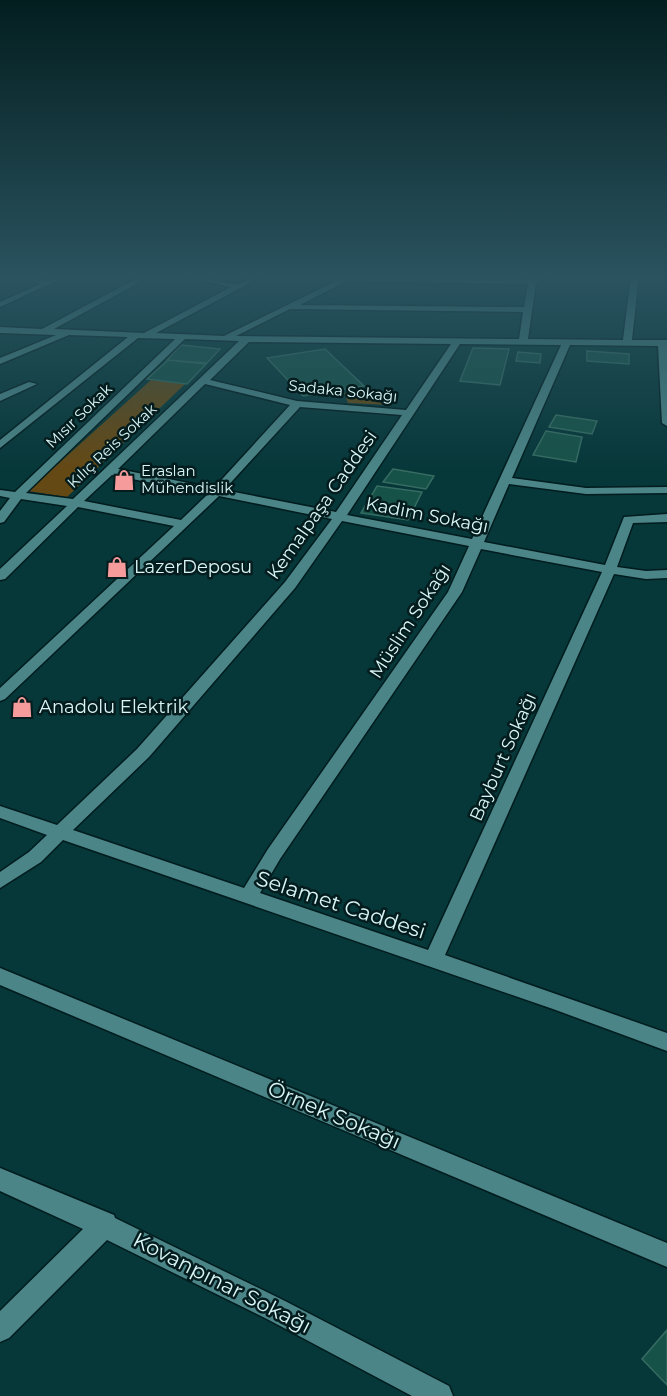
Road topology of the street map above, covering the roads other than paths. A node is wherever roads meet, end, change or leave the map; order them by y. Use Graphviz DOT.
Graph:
graph roads {
  1 [pos="50,340"];
  2 [pos="134,340"];
  3 [pos="179,340"];
  4 [pos="246,340"];
  5 [pos="367,340"];
  6 [pos="457,341"];
  7 [pos="523,342"];
  8 [pos="566,343"];
  9 [pos="627,343"];
  10 [pos="664,343"];
  11 [pos="0,361"];
  12 [pos="204,381"];
  13 [pos="32,384"];
  14 [pos="0,398"];
  15 [pos="297,404"];
  16 [pos="409,413"];
  17 [pos="667,423"];
  18 [pos="0,445"];
  19 [pos="110,471"];
  20 [pos="505,480"];
  21 [pos="667,490"];
  22 [pos="0,492"];
  23 [pos="217,492"];
  24 [pos="18,495"];
  25 [pos="74,503"];
  26 [pos="339,517"];
  27 [pos="0,518"];
  28 [pos="667,518"];
  29 [pos="184,524"];
  30 [pos="477,543"];
  31 [pos="609,570"];
  32 [pos="667,574"];
  33 [pos="0,576"];
  34 [pos="0,696"];
  35 [pos="0,812"];
  36 [pos="59,834"];
  37 [pos="0,881"];
  38 [pos="247,898"];
  39 [pos="433,960"];
  40 [pos="0,976"];
  41 [pos="667,1042"];
  42 [pos="0,1179"];
  43 [pos="105,1224"];
  44 [pos="667,1255"];
  45 [pos="0,1329"];
  46 [pos="439,1396"];
  1 -- 11 [label="street"];
  2 -- 18 [label="street"];
  3 -- 24 [label="street, Mısır Sokak"];
  4 -- 12 [label="street, Kılıç Reis Sokak"];
  5 -- 6 [label="street"];
  6 -- 7 [label="street"];
  6 -- 16 [label="street, Kemalpaşa Caddesi"];
  7 -- 8 [label="street"];
  8 -- 9 [label="street"];
  8 -- 20 [label="street, Müslim Sokağı"];
  9 -- 10 [label="street"];
  10 -- 17 [label="street"];
  12 -- 15 [label="street, Sadaka Sokağı"];
  12 -- 19 [label="street, Kılıç Reis Sokak"];
  13 -- 14 [label="street"];
  15 -- 16 [label="street, Sadaka Sokağı"];
  15 -- 23 [label="street"];
  16 -- 26 [label="street, Kemalpaşa Caddesi"];
  19 -- 23 [label="street, Kadim Sokağı"];
  19 -- 25 [label="street, Kılıç Reis Sokak"];
  20 -- 21 [label="street"];
  20 -- 30 [label="street, Müslim Sokağı"];
  22 -- 24 [label="street"];
  23 -- 26 [label="street, Kadim Sokağı"];
  23 -- 29 [label="street"];
  24 -- 25 [label="street"];
  24 -- 27 [label="street, Mısır Sokak"];
  25 -- 29 [label="street"];
  25 -- 33 [label="street, Kılıç Reis Sokak"];
  26 -- 30 [label="street, Kadim Sokağı"];
  26 -- 36 [label="street, Kemalpaşa Caddesi"];
  28 -- 31 [label="street, Bayburt Sokağı"];
  29 -- 34 [label="street"];
  30 -- 31 [label="street, Kadim Sokağı"];
  30 -- 38 [label="street, Müslim Sokağı"];
  31 -- 32 [label="street, Kadim Sokağı"];
  31 -- 39 [label="street, Bayburt Sokağı"];
  35 -- 36 [label="street, Selamet Caddesi"];
  36 -- 37 [label="street, Kemalpaşa Caddesi"];
  36 -- 38 [label="street, Selamet Caddesi"];
  38 -- 39 [label="street, Selamet Caddesi"];
  39 -- 41 [label="street, Selamet Caddesi"];
  40 -- 44 [label="street, Örnek Sokağı"];
  42 -- 43 [label="street, Kovanpınar Sokağı"];
  43 -- 45 [label="street"];
  43 -- 46 [label="street, Kovanpınar Sokağı"];
}
